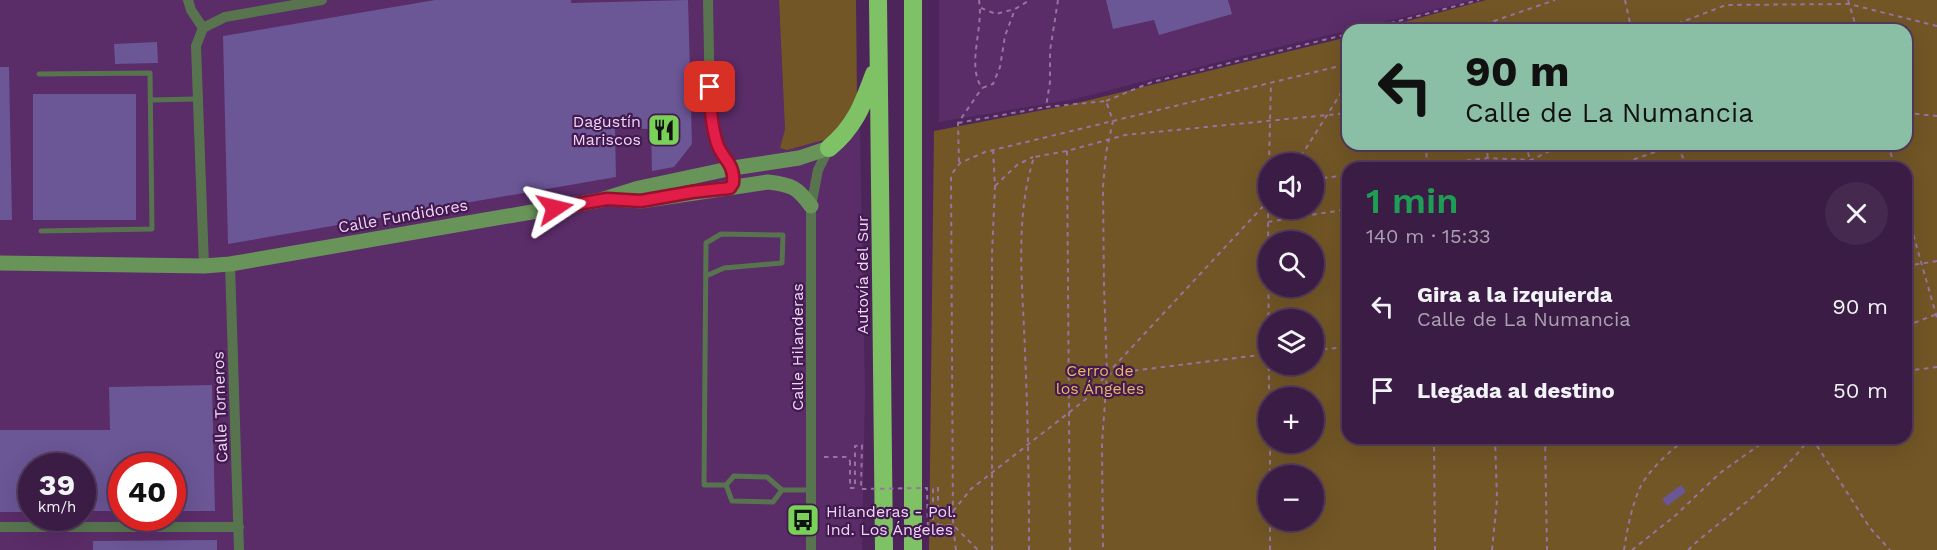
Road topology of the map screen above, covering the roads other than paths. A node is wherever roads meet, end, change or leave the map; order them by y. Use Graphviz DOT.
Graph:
graph roads {
  1 [pos="188,0"];
  2 [pos="322,0"];
  3 [pos="708,0"];
  4 [pos="878,0"];
  5 [pos="913,0"];
  6 [pos="202,27"];
  7 [pos="878,65"];
  8 [pos="39,74"];
  9 [pos="197,99"];
  10 [pos="150,100"];
  11 [pos="829,148"];
  12 [pos="733,168"];
  13 [pos="730,188"];
  14 [pos="607,199"];
  15 [pos="811,206"];
  16 [pos="41,231"];
  17 [pos="0,263"];
  18 [pos="230,264"];
  19 [pos="204,266"];
  20 [pos="706,276"];
  21 [pos="726,485"];
  22 [pos="782,490"];
  23 [pos="811,490"];
  24 [pos="0,527"];
  25 [pos="239,527"];
  26 [pos="239,550"];
  27 [pos="811,550"];
  28 [pos="884,550"];
  29 [pos="912,550"];
  1 -- 6 [label="street"];
  2 -- 6 [label="street"];
  3 -- 12 [label="street"];
  4 -- 7 [label="highway, Autovía del Sur"];
  5 -- 29 [label="highway"];
  6 -- 9 [label="street"];
  7 -- 11 [label="highway"];
  7 -- 28 [label="highway, Autovía del Sur"];
  8 -- 10 [label="lane"];
  9 -- 10 [label="lane"];
  9 -- 19 [label="street"];
  10 -- 16 [label="lane"];
  11 -- 12 [label="street, Calle Fundidores"];
  11 -- 15 [label="street, Calle Hilanderas"];
  12 -- 13 [label="street"];
  12 -- 14 [label="street, Calle Fundidores"];
  13 -- 14 [label="street, Calle Fundidores"];
  13 -- 15 [label="street, Calle Fundidores"];
  14 -- 18 [label="street, Calle Fundidores"];
  15 -- 23 [label="street, Calle Hilanderas"];
  17 -- 19 [label="street, Calle Fundidores"];
  18 -- 19 [label="street, Calle Fundidores"];
  18 -- 25 [label="street, Calle Torneros"];
  20 -- 20 [label="lane"];
  20 -- 21 [label="lane"];
  21 -- 22 [label="lane"];
  21 -- 22 [label="lane"];
  22 -- 23 [label="lane"];
  23 -- 27 [label="street, Calle Hilanderas"];
  24 -- 25 [label="street"];
  25 -- 26 [label="street, Calle Torneros"];
}
